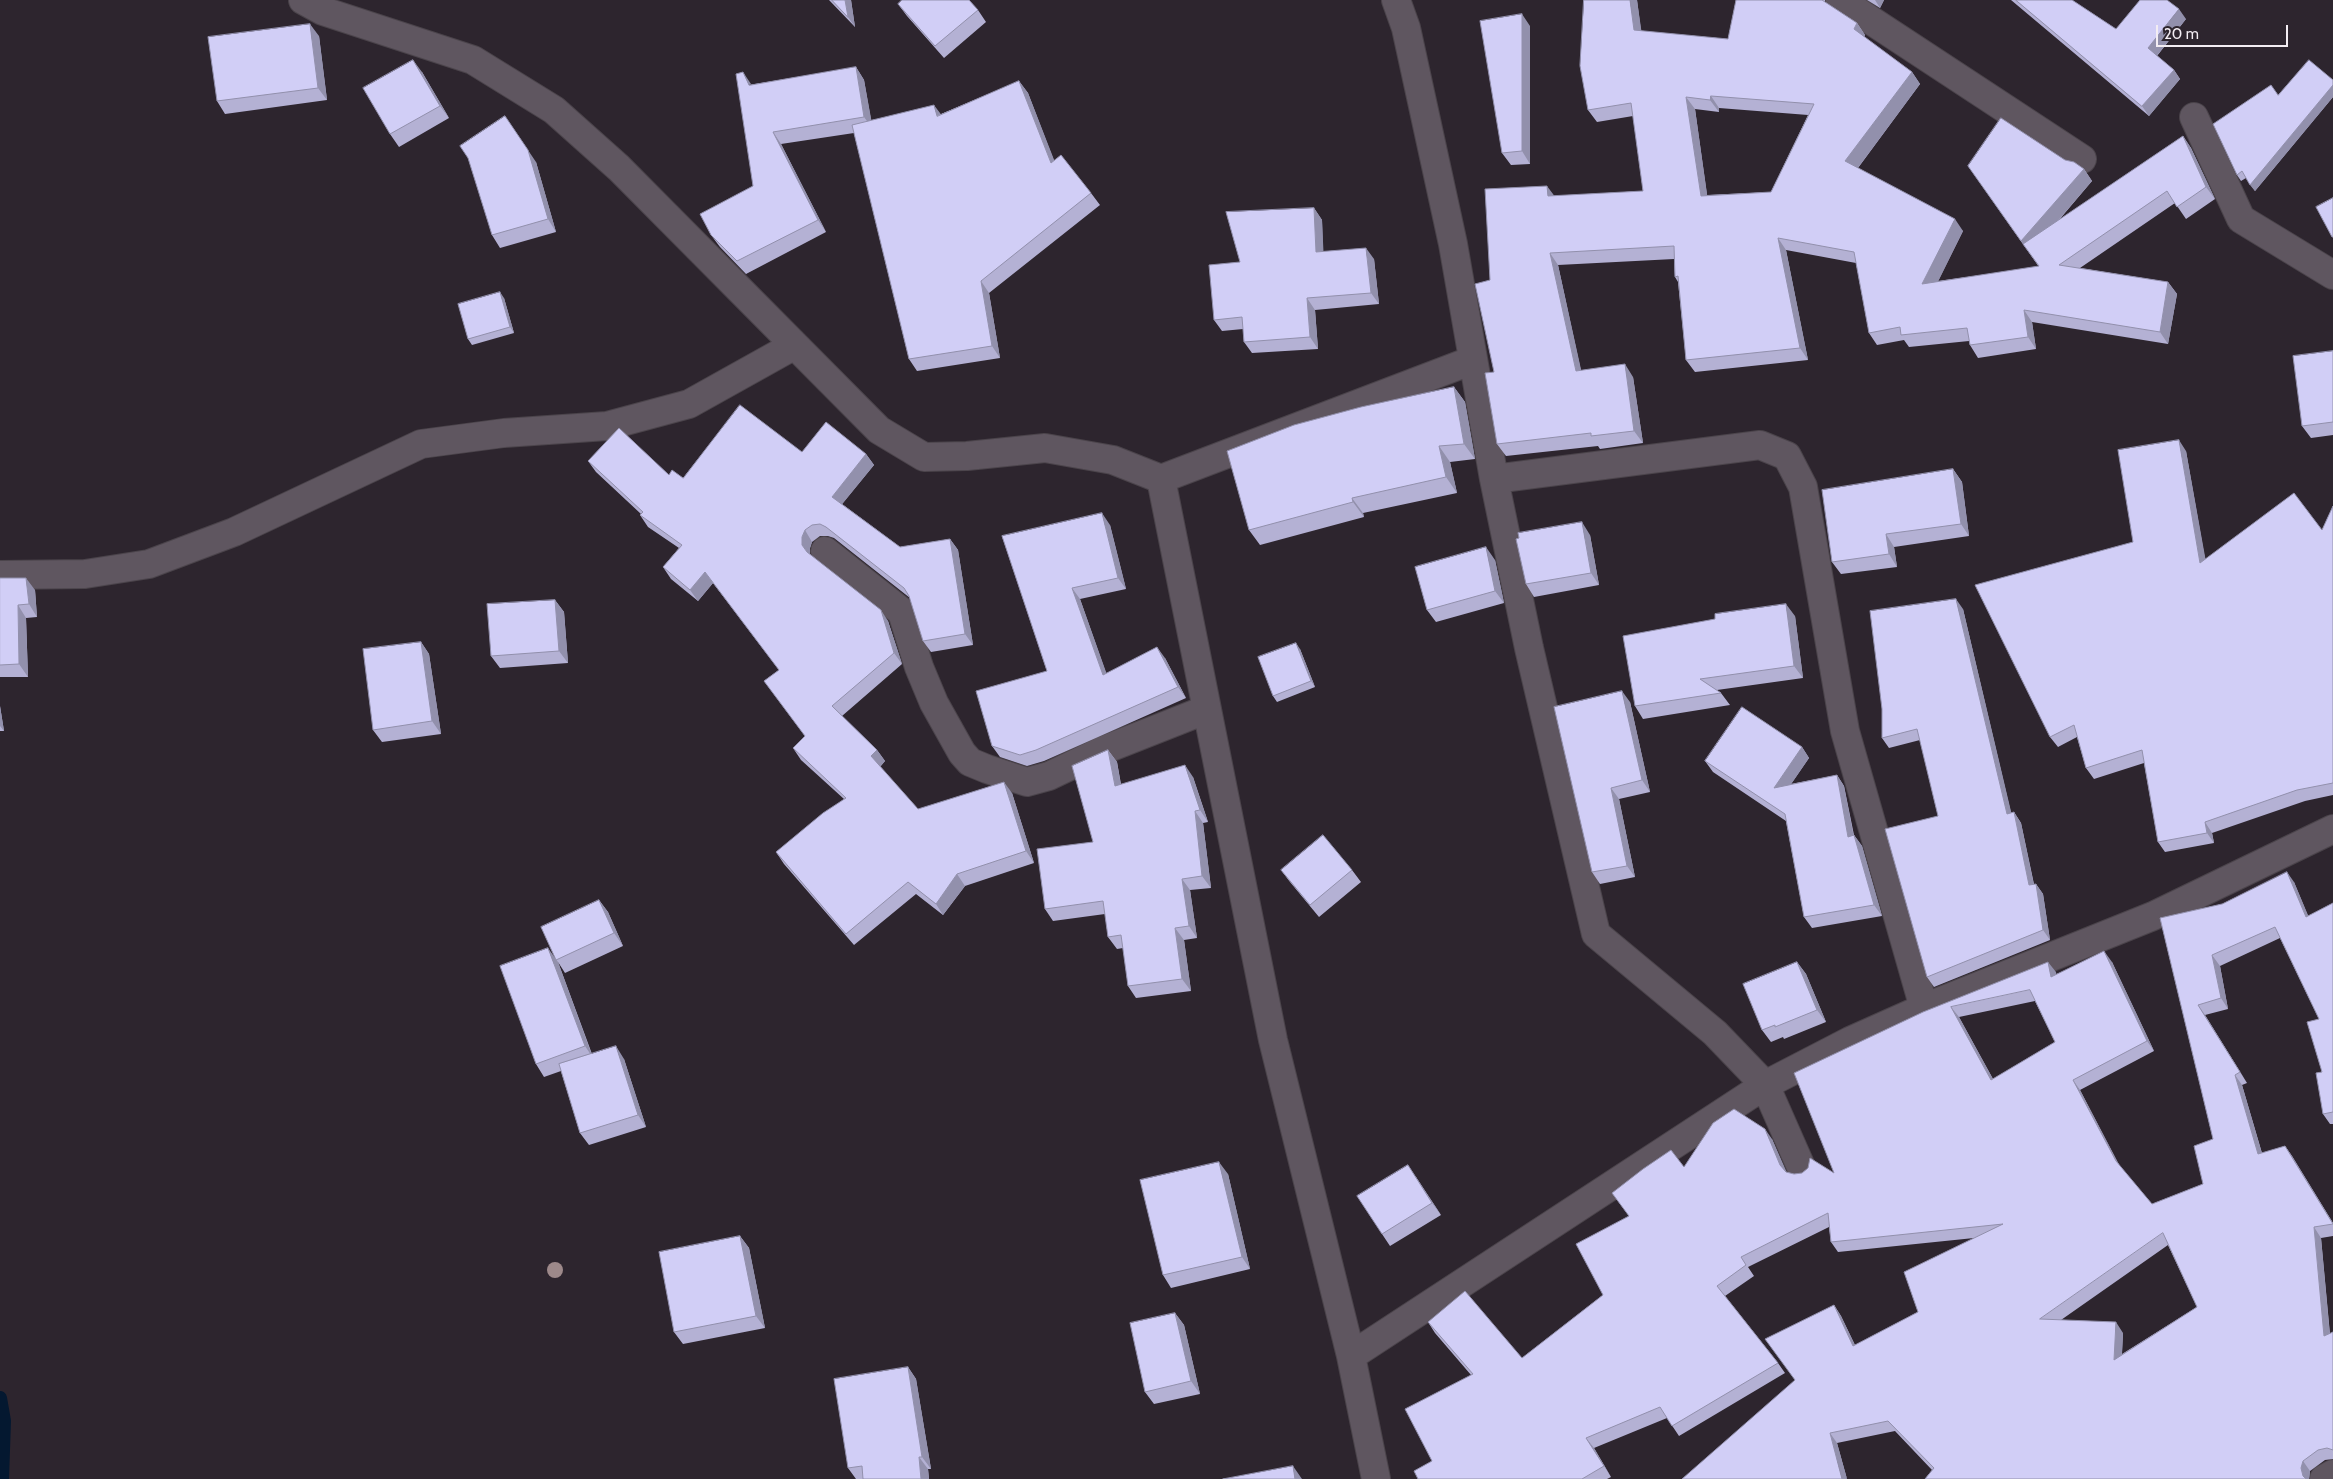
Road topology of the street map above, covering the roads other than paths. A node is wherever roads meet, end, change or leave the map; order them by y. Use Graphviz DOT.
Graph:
graph roads {
  1 [pos="303,0"];
  2 [pos="1396,0"];
  3 [pos="1840,0"];
  4 [pos="2194,117"];
  5 [pos="2082,159"];
  6 [pos="2333,275"];
  7 [pos="793,346"];
  8 [pos="1473,360"];
  9 [pos="1161,479"];
  10 [pos="1494,479"];
  11 [pos="825,550"];
  12 [pos="0,575"];
  13 [pos="1205,710"];
  14 [pos="2333,830"];
  15 [pos="1924,1008"];
  16 [pos="1765,1085"];
  17 [pos="1802,1169"];
  18 [pos="1351,1356"];
  19 [pos="2333,1474"];
  20 [pos="1376,1479"];
  21 [pos="2324,1479"];
  1 -- 7 [label="street"];
  2 -- 8 [label="street"];
  3 -- 5 [label="street"];
  4 -- 6 [label="street"];
  7 -- 9 [label="street"];
  7 -- 12 [label="street"];
  8 -- 9 [label="street"];
  8 -- 10 [label="street"];
  9 -- 13 [label="street"];
  10 -- 15 [label="street"];
  10 -- 16 [label="street"];
  11 -- 13 [label="street"];
  13 -- 18 [label="street"];
  14 -- 15 [label="street"];
  15 -- 16 [label="street"];
  16 -- 17 [label="street"];
  16 -- 18 [label="street"];
  18 -- 20 [label="street"];
  19 -- 21 [label="street"];
}
